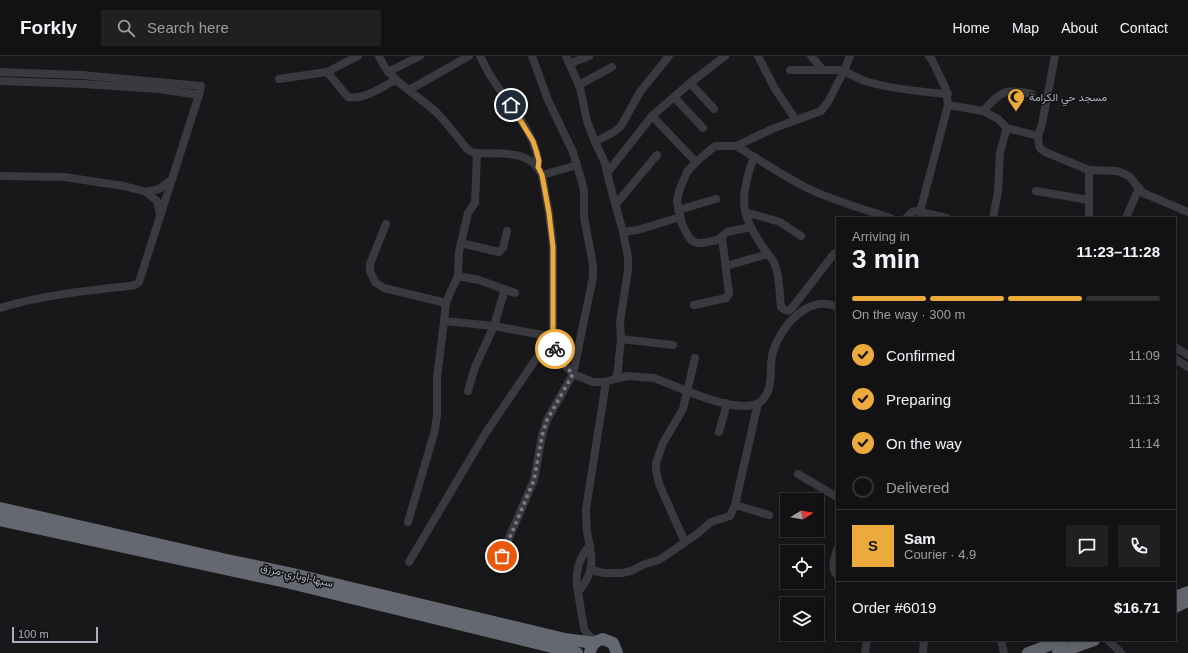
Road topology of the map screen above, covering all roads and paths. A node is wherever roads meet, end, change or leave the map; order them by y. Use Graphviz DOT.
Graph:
graph roads {
  1 [pos="358,56"];
  2 [pos="379,56"];
  3 [pos="420,56"];
  4 [pos="469,56"];
  5 [pos="480,56"];
  6 [pos="532,56"];
  7 [pos="566,56"];
  8 [pos="589,56"];
  9 [pos="669,56"];
  10 [pos="725,56"];
  11 [pos="758,56"];
  12 [pos="810,56"];
  13 [pos="850,56"];
  14 [pos="929,56"];
  15 [pos="1055,56"];
  16 [pos="569,64"];
  17 [pos="612,67"];
  18 [pos="822,69"];
  19 [pos="790,70"];
  20 [pos="844,71"];
  21 [pos="0,72"];
  22 [pos="326,72"];
  23 [pos="388,72"];
  24 [pos="279,79"];
  25 [pos="396,80"];
  26 [pos="0,81"];
  27 [pos="690,83"];
  28 [pos="579,85"];
  29 [pos="408,90"];
  30 [pos="948,94"];
  31 [pos="1032,94"];
  32 [pos="199,95"];
  33 [pos="674,97"];
  34 [pos="948,105"];
  35 [pos="714,109"];
  36 [pos="983,111"];
  37 [pos="652,116"];
  38 [pos="796,120"];
  39 [pos="703,128"];
  40 [pos="1007,128"];
  41 [pos="1038,136"];
  42 [pos="595,142"];
  43 [pos="736,146"];
  44 [pos="477,153"];
  45 [pos="657,155"];
  46 [pos="754,157"];
  47 [pos="696,162"];
  48 [pos="577,166"];
  49 [pos="538,167"];
  50 [pos="1089,170"];
  51 [pos="607,173"];
  52 [pos="542,175"];
  53 [pos="0,176"];
  54 [pos="171,180"];
  55 [pos="1139,188"];
  56 [pos="1036,191"];
  57 [pos="146,192"];
  58 [pos="716,199"];
  59 [pos="1089,200"];
  60 [pos="616,204"];
  61 [pos="745,212"];
  62 [pos="920,212"];
  63 [pos="1188,212"];
  64 [pos="679,213"];
  65 [pos="160,217"];
  66 [pos="886,217"];
  67 [pos="907,217"];
  68 [pos="936,217"];
  69 [pos="993,217"];
  70 [pos="1089,217"];
  71 [pos="1126,217"];
  72 [pos="386,224"];
  73 [pos="750,226"];
  74 [pos="507,231"];
  75 [pos="623,232"];
  76 [pos="801,236"];
  77 [pos="722,237"];
  78 [pos="461,243"];
  79 [pos="836,253"];
  80 [pos="768,254"];
  81 [pos="726,266"];
  82 [pos="458,276"];
  83 [pos="505,289"];
  84 [pos="516,293"];
  85 [pos="446,303"];
  86 [pos="694,305"];
  87 [pos="836,306"];
  88 [pos="0,308"];
  89 [pos="444,321"];
  90 [pos="494,326"];
  91 [pos="553,337"];
  92 [pos="621,340"];
  93 [pos="673,345"];
  94 [pos="555,348"];
  95 [pos="1176,349"];
  96 [pos="1188,355"];
  97 [pos="695,358"];
  98 [pos="1176,360"];
  99 [pos="1188,367"];
  100 [pos="573,374"];
  101 [pos="617,378"];
  102 [pos="606,382"];
  103 [pos="688,390"];
  104 [pos="468,391"];
  105 [pos="727,403"];
  106 [pos="758,404"];
  107 [pos="719,432"];
  108 [pos="798,474"];
  109 [pos="836,496"];
  110 [pos="735,506"];
  111 [pos="0,508"];
  112 [pos="769,515"];
  113 [pos="0,520"];
  114 [pos="408,522"];
  115 [pos="685,542"];
  116 [pos="590,545"];
  117 [pos="836,554"];
  118 [pos="409,562"];
  119 [pos="496,568"];
  120 [pos="591,570"];
  121 [pos="836,574"];
  122 [pos="290,578"];
  123 [pos="578,592"];
  124 [pos="1188,592"];
  125 [pos="1176,597"];
  126 [pos="1188,602"];
  127 [pos="1176,607"];
  128 [pos="867,641"];
  129 [pos="924,641"];
  130 [pos="1001,641"];
  131 [pos="1060,641"];
  132 [pos="1091,641"];
  133 [pos="1109,641"];
  134 [pos="593,646"];
  135 [pos="619,652"];
  136 [pos="576,653"];
  137 [pos="865,653"];
  138 [pos="922,653"];
  139 [pos="1004,653"];
  140 [pos="1028,653"];
  141 [pos="1058,653"];
  142 [pos="1121,653"];
  1 -- 22 [label="street"];
  2 -- 23 [label="street"];
  3 -- 23 [label="street"];
  4 -- 29 [label="street"];
  5 -- 49 [label="street"];
  6 -- 48 [label="street"];
  7 -- 16 [label="street"];
  8 -- 16 [label="street"];
  9 -- 42 [label="street"];
  10 -- 27 [label="street"];
  11 -- 38 [label="street"];
  12 -- 18 [label="street"];
  13 -- 20 [label="street"];
  14 -- 30 [label="street"];
  15 -- 41 [label="street"];
  16 -- 28 [label="street"];
  17 -- 28 [label="street"];
  18 -- 19 [label="street"];
  18 -- 20 [label="street"];
  20 -- 30 [label="street"];
  20 -- 38 [label="street"];
  21 -- 32 [label="street"];
  22 -- 24 [label="street"];
  22 -- 25 [label="street"];
  23 -- 25 [label="street"];
  25 -- 29 [label="street"];
  26 -- 32 [label="street"];
  27 -- 33 [label="street"];
  27 -- 35 [label="street"];
  28 -- 42 [label="street"];
  29 -- 44 [label="street"];
  30 -- 34 [label="street"];
  31 -- 36 [label="street"];
  32 -- 54 [label="street"];
  33 -- 37 [label="street"];
  33 -- 39 [label="street"];
  34 -- 36 [label="street"];
  34 -- 62 [label="street"];
  36 -- 40 [label="street"];
  37 -- 47 [label="street"];
  37 -- 51 [label="street"];
  38 -- 43 [label="street"];
  40 -- 41 [label="street"];
  40 -- 69 [label="street"];
  41 -- 50 [label="street"];
  42 -- 51 [label="street"];
  43 -- 46 [label="street"];
  43 -- 47 [label="street"];
  44 -- 49 [label="street"];
  44 -- 78 [label="street"];
  45 -- 60 [label="street"];
  46 -- 61 [label="street"];
  46 -- 66 [label="street"];
  47 -- 64 [label="street"];
  48 -- 52 [label="street"];
  48 -- 100 [label="street"];
  49 -- 52 [label="street"];
  50 -- 55 [label="street"];
  50 -- 59 [label="street"];
  51 -- 60 [label="street"];
  52 -- 91 [label="street"];
  53 -- 57 [label="street"];
  54 -- 57 [label="street"];
  54 -- 65 [label="street"];
  55 -- 63 [label="street"];
  55 -- 71 [label="street"];
  56 -- 59 [label="street"];
  57 -- 65 [label="street"];
  58 -- 64 [label="street"];
  59 -- 70 [label="street"];
  60 -- 75 [label="street"];
  61 -- 73 [label="street"];
  61 -- 76 [label="street"];
  62 -- 67 [label="street"];
  62 -- 68 [label="street"];
  64 -- 75 [label="street"];
  64 -- 77 [label="street"];
  65 -- 88 [label="street"];
  72 -- 85 [label="street"];
  73 -- 77 [label="street"];
  73 -- 80 [label="street"];
  74 -- 78 [label="street"];
  75 -- 92 [label="street"];
  77 -- 81 [label="street"];
  78 -- 82 [label="street"];
  79 -- 80 [label="street"];
  80 -- 81 [label="street"];
  81 -- 86 [label="street"];
  82 -- 83 [label="street"];
  82 -- 85 [label="street"];
  83 -- 84 [label="street"];
  83 -- 90 [label="street"];
  85 -- 89 [label="street"];
  87 -- 106 [label="street"];
  89 -- 90 [label="street"];
  89 -- 114 [label="street"];
  90 -- 91 [label="street"];
  90 -- 104 [label="street"];
  91 -- 94 [label="street"];
  92 -- 93 [label="street"];
  92 -- 101 [label="street"];
  94 -- 100 [label="street"];
  94 -- 118 [label="street"];
  95 -- 96 [label="street"];
  97 -- 103 [label="street"];
  98 -- 99 [label="street"];
  100 -- 102 [label="street"];
  100 -- 119 [label="street"];
  101 -- 102 [label="street"];
  101 -- 103 [label="street"];
  102 -- 116 [label="street"];
  103 -- 105 [label="street"];
  103 -- 115 [label="street"];
  105 -- 106 [label="street"];
  105 -- 107 [label="street"];
  106 -- 110 [label="street"];
  108 -- 109 [label="street"];
  110 -- 112 [label="street"];
  110 -- 115 [label="street"];
  111 -- 122 [label="highway, سبها-اوباري-مرزق"];
  113 -- 122 [label="highway, سبها-اوباري-مرزق"];
  115 -- 120 [label="street"];
  116 -- 120 [label="street"];
  116 -- 123 [label="street"];
  117 -- 121 [label="street"];
  120 -- 123 [label="street"];
  122 -- 134 [label="highway, سبها-اوباري-مرزق"];
  122 -- 136 [label="highway, سبها-اوباري-مرزق"];
  123 -- 134 [label="street"];
  124 -- 125 [label="highway"];
  126 -- 127 [label="highway"];
  128 -- 137 [label="street"];
  129 -- 138 [label="street"];
  130 -- 139 [label="street"];
  131 -- 140 [label="highway"];
  132 -- 141 [label="highway"];
  133 -- 142 [label="street"];
  134 -- 135 [label="highway, سبها-اوباري-مرزق"];
}
